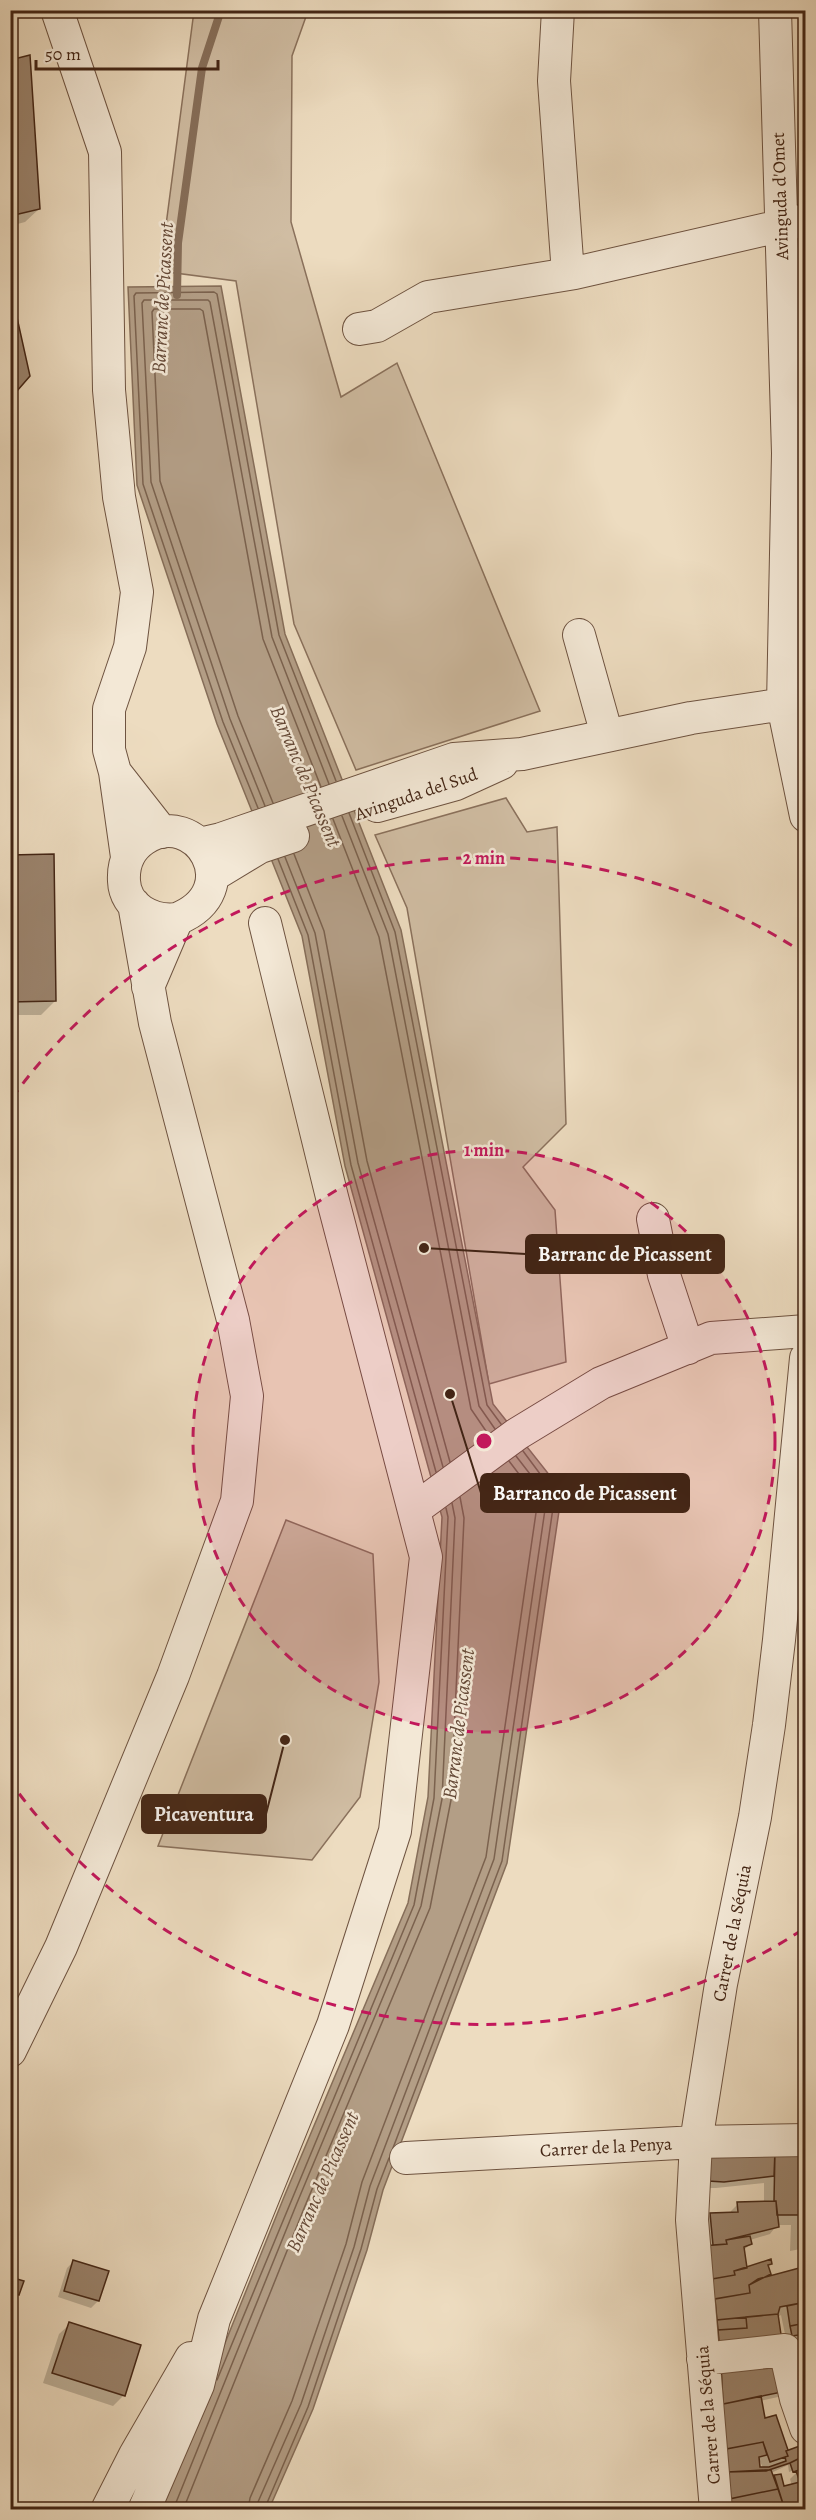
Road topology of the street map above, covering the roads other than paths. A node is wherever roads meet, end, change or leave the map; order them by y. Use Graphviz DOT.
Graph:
graph roads {
  1 [pos="57,10"];
  2 [pos="558,10"];
  3 [pos="775,10"];
  4 [pos="793,223"];
  5 [pos="568,274"];
  6 [pos="359,329"];
  7 [pos="797,451"];
  8 [pos="579,635"];
  9 [pos="794,703"];
  10 [pos="607,735"];
  11 [pos="115,772"];
  12 [pos="806,816"];
  13 [pos="162,832"];
  14 [pos="254,838"];
  15 [pos="199,844"];
  16 [pos="127,857"];
  17 [pos="212,876"];
  18 [pos="134,904"];
  19 [pos="177,919"];
  20 [pos="265,923"];
  21 [pos="148,987"];
  22 [pos="653,1219"];
  23 [pos="806,1331"];
  24 [pos="688,1348"];
  25 [pos="806,1358"];
  26 [pos="415,1509"];
  27 [pos="10,2051"];
  28 [pos="806,2140"];
  29 [pos="696,2142"];
  30 [pos="406,2158"];
  31 [pos="214,2319"];
  32 [pos="703,2358"];
  33 [pos="806,2428"];
  34 [pos="107,2510"];
  35 [pos="144,2510"];
  36 [pos="716,2510"];
  1 -- 11 [label="street"];
  2 -- 5 [label="street"];
  3 -- 4 [label="street, Avinguda d'Omet"];
  4 -- 5 [label="street"];
  4 -- 7 [label="street, Avinguda d'Omet"];
  5 -- 6 [label="street"];
  7 -- 9 [label="street, Avinguda d'Omet"];
  8 -- 10 [label="street"];
  9 -- 10 [label="street, Avinguda del Sud"];
  9 -- 12 [label="street"];
  10 -- 14 [label="street, Avinguda del Sud"];
  11 -- 13 [label="street"];
  11 -- 16 [label="street"];
  13 -- 15 [label="street"];
  13 -- 16 [label="street"];
  14 -- 15 [label="street, Avinguda del Sud"];
  14 -- 17 [label="street, Avinguda del Sud"];
  15 -- 17 [label="street"];
  16 -- 18 [label="street"];
  17 -- 19 [label="street"];
  18 -- 19 [label="street"];
  18 -- 21 [label="street"];
  19 -- 21 [label="street"];
  20 -- 26 [label="street"];
  21 -- 27 [label="street"];
  22 -- 24 [label="street"];
  23 -- 24 [label="street"];
  24 -- 26 [label="street"];
  25 -- 29 [label="street, Carrer de la Séquia"];
  26 -- 31 [label="street"];
  28 -- 29 [label="street, Carrer de la Penya"];
  29 -- 30 [label="street, Carrer de la Penya"];
  29 -- 32 [label="street, Carrer de la Séquia"];
  31 -- 34 [label="street"];
  31 -- 35 [label="street"];
  32 -- 33 [label="street"];
  32 -- 36 [label="street, Carrer de la Séquia"];
}
